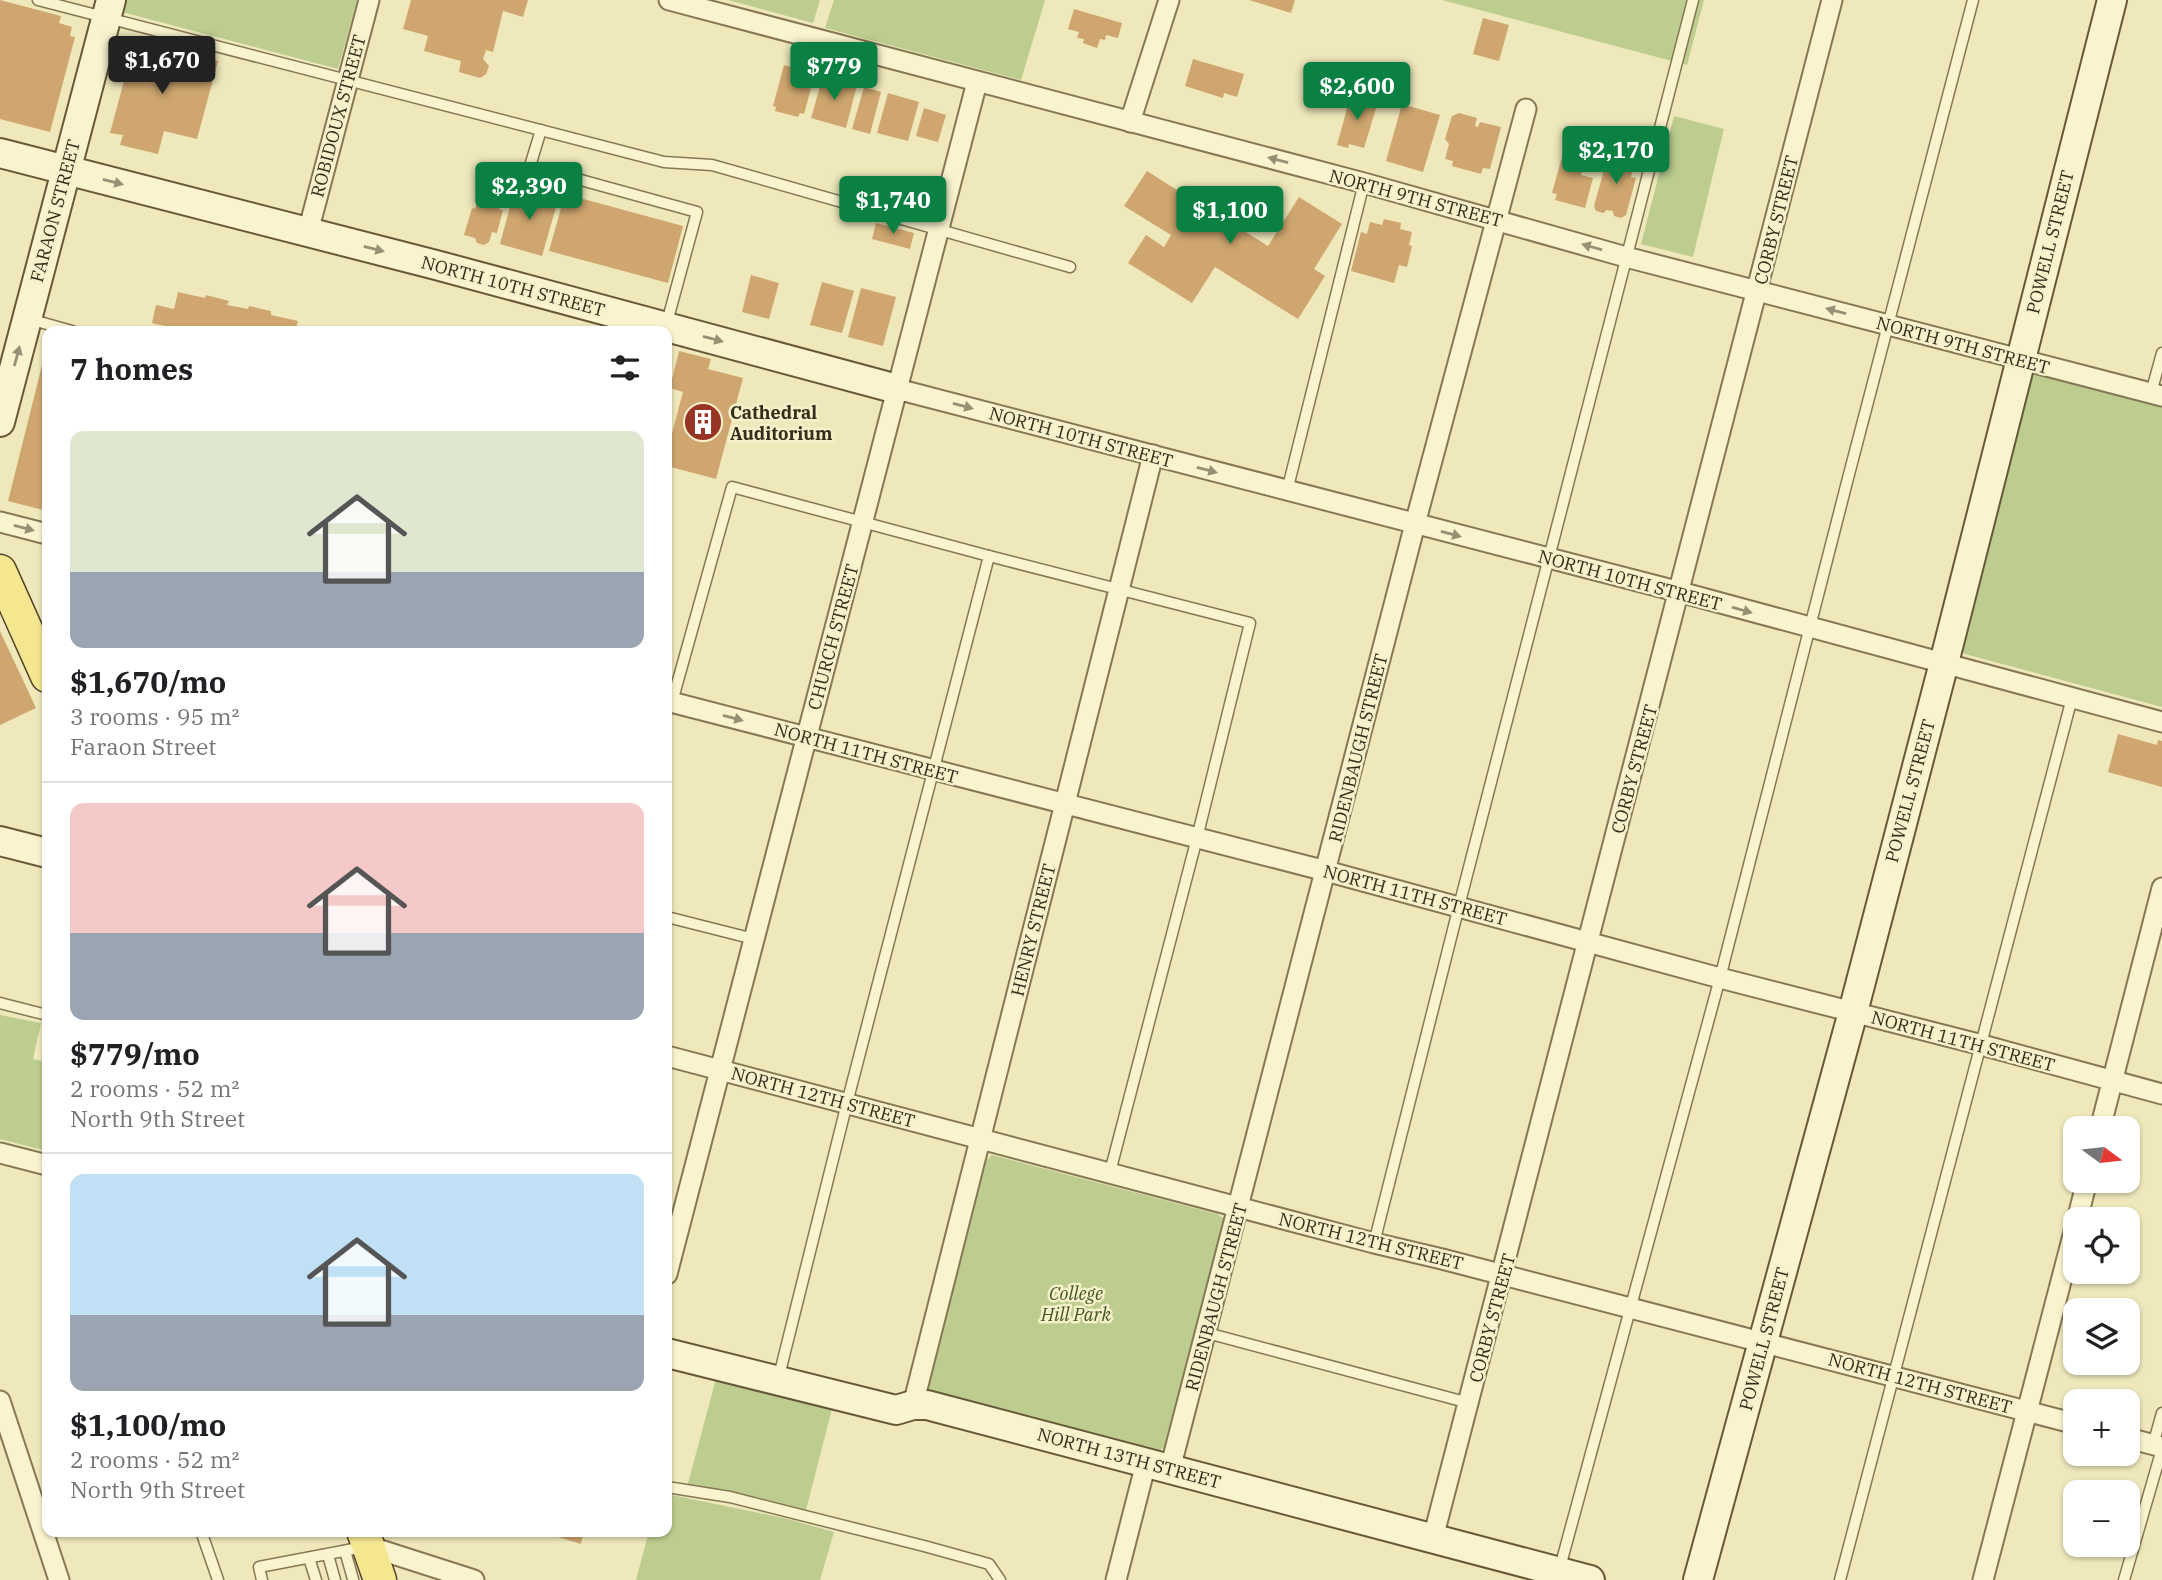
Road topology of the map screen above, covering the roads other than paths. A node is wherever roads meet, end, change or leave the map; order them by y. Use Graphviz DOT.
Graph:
graph roads {
  1 [pos="38,0"];
  2 [pos="369,0"];
  3 [pos="669,0"];
  4 [pos="1169,0"];
  5 [pos="1693,0"];
  6 [pos="1832,0"];
  7 [pos="1973,0"];
  8 [pos="2112,0"];
  9 [pos="108,8"];
  10 [pos="347,80"];
  11 [pos="977,82"];
  12 [pos="1526,109"];
  13 [pos="1130,122"];
  14 [pos="541,130"];
  15 [pos="0,153"];
  16 [pos="66,170"];
  17 [pos="1364,183"];
  18 [pos="1497,220"];
  19 [pos="938,231"];
  20 [pos="308,232"];
  21 [pos="1626,257"];
  22 [pos="1070,267"];
  23 [pos="1758,290"];
  24 [pos="27,319"];
  25 [pos="1888,325"];
  26 [pos="53,326"];
  27 [pos="653,326"];
  28 [pos="672,331"];
  29 [pos="2162,353"];
  30 [pos="2020,359"];
  31 [pos="897,389"];
  32 [pos="2157,395"];
  33 [pos="0,422"];
  34 [pos="1153,455"];
  35 [pos="1287,491"];
  36 [pos="0,522"];
  37 [pos="863,522"];
  38 [pos="1415,524"];
  39 [pos="42,533"];
  40 [pos="989,556"];
  41 [pos="1548,559"];
  42 [pos="0,571"];
  43 [pos="1119,590"];
  44 [pos="1680,592"];
  45 [pos="1811,629"];
  46 [pos="1944,663"];
  47 [pos="42,665"];
  48 [pos="672,691"];
  49 [pos="2072,698"];
  50 [pos="672,702"];
  51 [pos="2162,722"];
  52 [pos="807,737"];
  53 [pos="933,771"];
  54 [pos="1065,804"];
  55 [pos="1197,838"];
  56 [pos="0,841"];
  57 [pos="42,852"];
  58 [pos="1326,871"];
  59 [pos="2162,888"];
  60 [pos="1458,906"];
  61 [pos="672,918"];
  62 [pos="754,939"];
  63 [pos="1588,943"];
  64 [pos="1720,978"];
  65 [pos="0,1003"];
  66 [pos="1853,1012"];
  67 [pos="42,1014"];
  68 [pos="1982,1045"];
  69 [pos="672,1057"];
  70 [pos="720,1070"];
  71 [pos="2113,1080"];
  72 [pos="2162,1094"];
  73 [pos="846,1103"];
  74 [pos="2103,1116"];
  75 [pos="980,1138"];
  76 [pos="0,1153"];
  77 [pos="42,1164"];
  78 [pos="1110,1172"];
  79 [pos="1240,1206"];
  80 [pos="1374,1243"];
  81 [pos="672,1255"];
  82 [pos="2063,1272"];
  83 [pos="1503,1275"];
  84 [pos="1630,1308"];
  85 [pos="1206,1333"];
  86 [pos="1763,1342"];
  87 [pos="672,1354"];
  88 [pos="1893,1376"];
  89 [pos="778,1380"];
  90 [pos="0,1401"];
  91 [pos="1469,1404"];
  92 [pos="913,1405"];
  93 [pos="2027,1411"];
  94 [pos="2162,1413"];
  95 [pos="2063,1421"];
  96 [pos="2140,1441"];
  97 [pos="2159,1447"];
  98 [pos="1158,1466"];
  99 [pos="672,1488"];
  100 [pos="42,1528"];
  101 [pos="45,1537"];
  102 [pos="203,1537"];
  103 [pos="1433,1538"];
  104 [pos="359,1543"];
  105 [pos="328,1555"];
  106 [pos="309,1558"];
  107 [pos="1558,1571"];
  108 [pos="352,1579"];
  109 [pos="59,1580"];
  110 [pos="218,1580"];
  111 [pos="262,1580"];
  112 [pos="316,1580"];
  113 [pos="335,1580"];
  114 [pos="380,1580"];
  115 [pos="474,1580"];
  116 [pos="1000,1580"];
  117 [pos="1116,1580"];
  118 [pos="1590,1580"];
  119 [pos="1698,1580"];
  120 [pos="1839,1580"];
  121 [pos="1983,1580"];
  122 [pos="2124,1580"];
  1 -- 9 [label="lane"];
  2 -- 10 [label="street, ROBIDOUX STREET"];
  3 -- 11 [label="street, NORTH 9TH STREET"];
  4 -- 13 [label="street"];
  5 -- 21 [label="lane"];
  6 -- 23 [label="street, CORBY STREET"];
  7 -- 25 [label="lane"];
  8 -- 30 [label="street, POWELL STREET"];
  9 -- 10 [label="lane"];
  9 -- 16 [label="street, FARAON STREET"];
  10 -- 14 [label="lane"];
  10 -- 20 [label="street, ROBIDOUX STREET"];
  11 -- 13 [label="street, NORTH 9TH STREET"];
  11 -- 19 [label="street, CHURCH STREET"];
  12 -- 18 [label="street, RIDENBAUGH STREET"];
  17 -- 13 [label="street, NORTH 9TH STREET, one-way"];
  14 -- 19 [label="lane"];
  14 -- 27 [label="lane"];
  15 -- 16 [label="street, NORTH 10TH STREET"];
  16 -- 20 [label="street, NORTH 10TH STREET, one-way"];
  16 -- 24 [label="street, FARAON STREET"];
  17 -- 18 [label="street, NORTH 9TH STREET"];
  17 -- 35 [label="lane"];
  21 -- 18 [label="street, NORTH 9TH STREET, one-way"];
  18 -- 38 [label="street, RIDENBAUGH STREET"];
  19 -- 22 [label="lane"];
  19 -- 31 [label="street, CHURCH STREET"];
  20 -- 27 [label="street, NORTH 10TH STREET, one-way"];
  21 -- 23 [label="street, NORTH 9TH STREET"];
  21 -- 41 [label="lane"];
  25 -- 23 [label="street, NORTH 9TH STREET, one-way"];
  23 -- 44 [label="street, CORBY STREET"];
  24 -- 26 [label="lane"];
  33 -- 24 [label="street, FARAON STREET, one-way"];
  25 -- 30 [label="street, NORTH 9TH STREET"];
  25 -- 45 [label="lane"];
  28 -- 31 [label="street, NORTH 10TH STREET, one-way"];
  29 -- 32 [label="lane"];
  30 -- 32 [label="street, NORTH 9TH STREET"];
  30 -- 46 [label="street, POWELL STREET"];
  31 -- 34 [label="street, NORTH 10TH STREET, one-way"];
  31 -- 37 [label="street, CHURCH STREET"];
  34 -- 35 [label="street, NORTH 10TH STREET, one-way"];
  34 -- 43 [label="street, HENRY STREET"];
  35 -- 38 [label="street, NORTH 10TH STREET"];
  36 -- 39 [label="street, one-way"];
  37 -- 40 [label="lane"];
  37 -- 48 [label="lane"];
  37 -- 52 [label="street, CHURCH STREET"];
  38 -- 41 [label="street, NORTH 10TH STREET, one-way"];
  38 -- 58 [label="street, RIDENBAUGH STREET"];
  40 -- 43 [label="lane"];
  40 -- 53 [label="lane"];
  41 -- 44 [label="street, NORTH 10TH STREET"];
  41 -- 60 [label="lane"];
  42 -- 47 [label="main road"];
  43 -- 54 [label="street, HENRY STREET"];
  43 -- 55 [label="lane"];
  44 -- 45 [label="street, NORTH 10TH STREET, one-way"];
  44 -- 63 [label="street, CORBY STREET"];
  45 -- 46 [label="street, NORTH 10TH STREET"];
  45 -- 64 [label="lane"];
  46 -- 49 [label="street, NORTH 10TH STREET"];
  46 -- 66 [label="street, POWELL STREET"];
  49 -- 51 [label="street, NORTH 10TH STREET"];
  49 -- 68 [label="lane"];
  50 -- 52 [label="street, NORTH 11TH STREET, one-way"];
  52 -- 53 [label="street, NORTH 11TH STREET"];
  52 -- 62 [label="street, CHURCH STREET"];
  53 -- 54 [label="street, NORTH 11TH STREET"];
  53 -- 73 [label="lane"];
  54 -- 55 [label="street, NORTH 11TH STREET"];
  54 -- 75 [label="street, HENRY STREET"];
  55 -- 58 [label="street, NORTH 11TH STREET"];
  55 -- 78 [label="lane"];
  56 -- 57 [label="street"];
  58 -- 60 [label="street, NORTH 11TH STREET"];
  58 -- 79 [label="street, RIDENBAUGH STREET"];
  59 -- 71 [label="street"];
  60 -- 63 [label="street, NORTH 11TH STREET"];
  60 -- 80 [label="lane"];
  61 -- 62 [label="lane"];
  62 -- 70 [label="street, CHURCH STREET"];
  63 -- 64 [label="street, NORTH 11TH STREET"];
  63 -- 83 [label="street, CORBY STREET"];
  64 -- 66 [label="street, NORTH 11TH STREET"];
  64 -- 84 [label="lane"];
  65 -- 67 [label="lane"];
  66 -- 68 [label="street, NORTH 11TH STREET"];
  66 -- 86 [label="street, POWELL STREET"];
  68 -- 71 [label="street, NORTH 11TH STREET"];
  68 -- 88 [label="lane"];
  69 -- 70 [label="street, NORTH 12TH STREET"];
  70 -- 73 [label="street, NORTH 12TH STREET"];
  70 -- 81 [label="street, CHURCH STREET"];
  71 -- 72 [label="street, NORTH 11TH STREET"];
  71 -- 74 [label="street"];
  73 -- 75 [label="street, NORTH 12TH STREET"];
  73 -- 89 [label="lane"];
  75 -- 78 [label="street, NORTH 12TH STREET"];
  75 -- 92 [label="street, HENRY STREET"];
  76 -- 77 [label="street"];
  78 -- 79 [label="street, NORTH 12TH STREET"];
  79 -- 80 [label="street, NORTH 12TH STREET"];
  79 -- 85 [label="street, RIDENBAUGH STREET"];
  80 -- 83 [label="street, NORTH 12TH STREET"];
  82 -- 93 [label="street"];
  83 -- 84 [label="street, NORTH 12TH STREET"];
  83 -- 91 [label="street, CORBY STREET"];
  84 -- 86 [label="street, NORTH 12TH STREET"];
  84 -- 107 [label="lane"];
  85 -- 91 [label="lane"];
  85 -- 98 [label="street, RIDENBAUGH STREET"];
  86 -- 88 [label="street, NORTH 12TH STREET"];
  86 -- 119 [label="street, POWELL STREET"];
  87 -- 89 [label="street, NORTH 13TH STREET"];
  88 -- 93 [label="street, NORTH 12TH STREET"];
  88 -- 120 [label="lane"];
  89 -- 92 [label="street, NORTH 13TH STREET"];
  90 -- 100 [label="street"];
  91 -- 103 [label="street, CORBY STREET"];
  92 -- 98 [label="street, NORTH 13TH STREET"];
  93 -- 95 [label="street, NORTH 12TH STREET"];
  93 -- 121 [label="street"];
  94 -- 97 [label="lane"];
  96 -- 97 [label="street"];
  97 -- 122 [label="lane"];
  98 -- 103 [label="street, NORTH 13TH STREET"];
  98 -- 117 [label="street, RIDENBAUGH STREET"];
  99 -- 116 [label="lane"];
  101 -- 109 [label="street"];
  102 -- 110 [label="lane"];
  103 -- 107 [label="street, NORTH 13TH STREET"];
  104 -- 105 [label="lane"];
  104 -- 108 [label="lane"];
  104 -- 114 [label="main road"];
  104 -- 115 [label="street"];
  105 -- 106 [label="lane"];
  105 -- 113 [label="lane"];
  106 -- 111 [label="lane"];
  106 -- 112 [label="lane"];
  107 -- 118 [label="street, NORTH 13TH STREET"];
}
